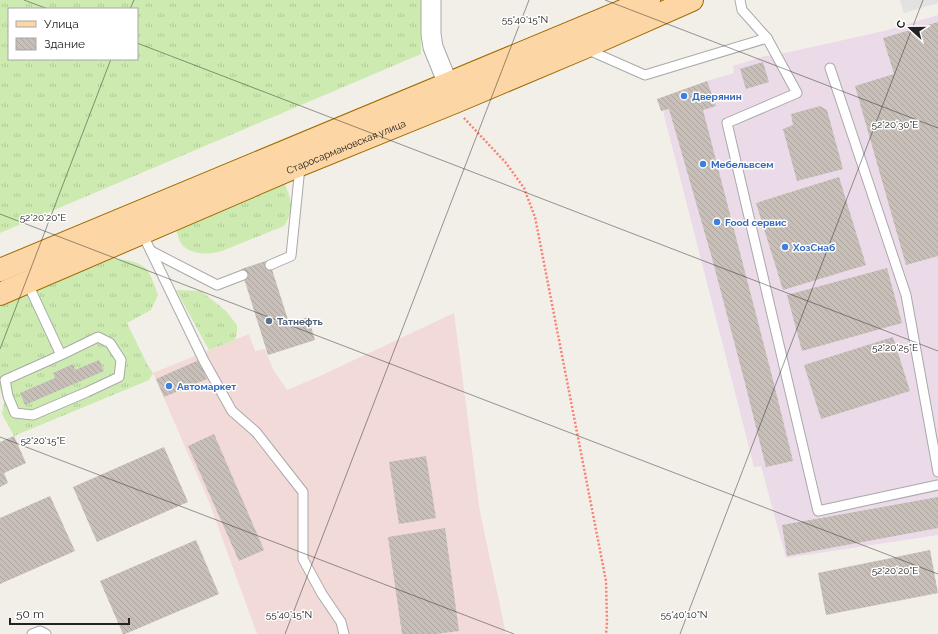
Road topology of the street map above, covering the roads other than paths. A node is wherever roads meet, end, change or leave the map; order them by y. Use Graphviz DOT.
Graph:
graph roads {
  1 [pos="430,0"];
  2 [pos="649,0"];
  3 [pos="692,0"];
  4 [pos="740,0"];
  5 [pos="767,38"];
  6 [pos="583,48"];
  7 [pos="830,68"];
  8 [pos="452,93"];
  9 [pos="300,165"];
  10 [pos="147,242"];
  11 [pos="270,265"];
  12 [pos="0,270"];
  13 [pos="243,275"];
  14 [pos="27,282"];
  15 [pos="0,294"];
  16 [pos="61,355"];
  17 [pos="938,472"];
  18 [pos="938,485"];
  19 [pos="32,634"];
  20 [pos="46,634"];
  21 [pos="344,634"];
  1 -- 8 [label="street"];
  2 -- 8 [label="main road, Старосармановская улица"];
  3 -- 6 [label="main road, Старосармановская улица"];
  4 -- 5 [label="lane"];
  5 -- 6 [label="lane"];
  5 -- 18 [label="lane"];
  6 -- 8 [label="main road, Старосармановская улица"];
  7 -- 17 [label="lane"];
  8 -- 9 [label="main road, Старосармановская улица"];
  8 -- 12 [label="main road, Старосармановская улица"];
  9 -- 10 [label="main road, Старосармановская улица"];
  9 -- 11 [label="lane"];
  10 -- 13 [label="lane"];
  10 -- 14 [label="main road, Старосармановская улица"];
  10 -- 21 [label="lane"];
  14 -- 15 [label="main road, Старосармановская улица"];
  14 -- 16 [label="lane"];
  16 -- 16 [label="lane"];
  19 -- 20 [label="lane"];
}
